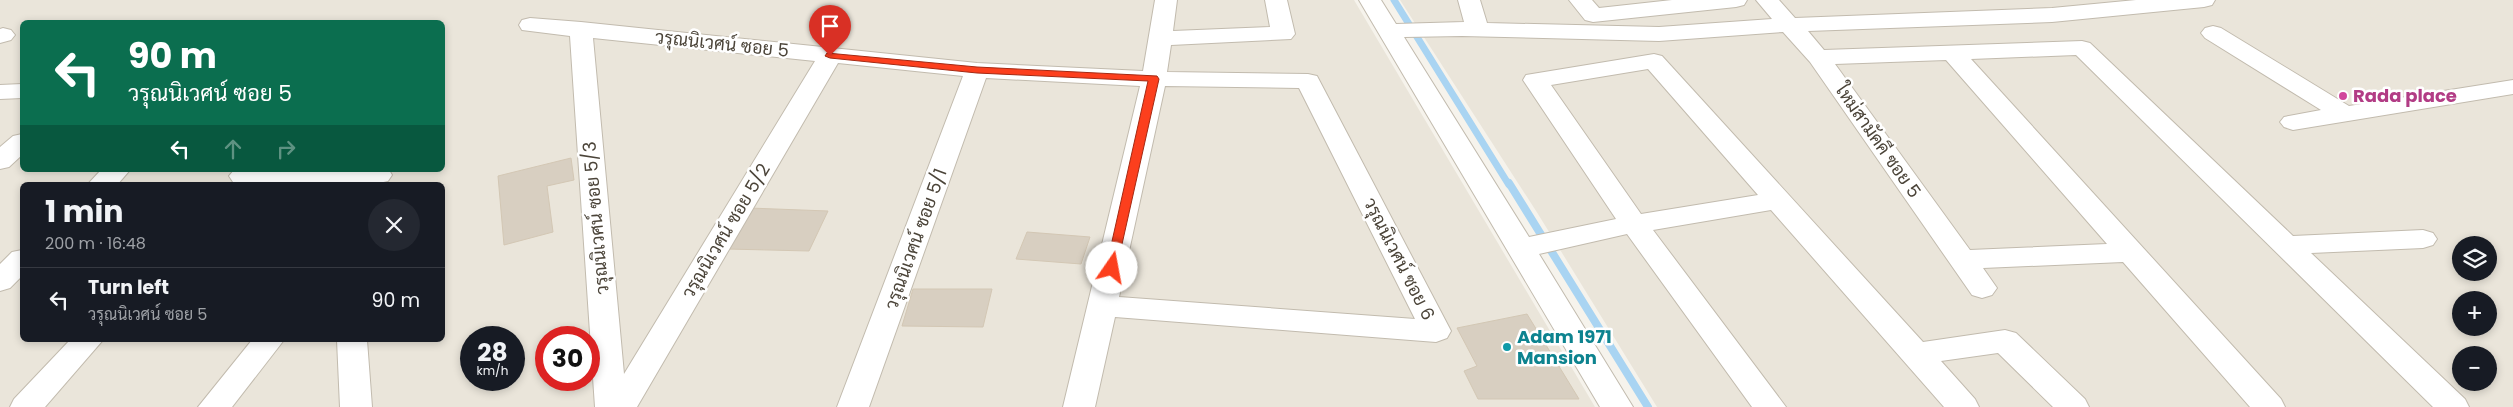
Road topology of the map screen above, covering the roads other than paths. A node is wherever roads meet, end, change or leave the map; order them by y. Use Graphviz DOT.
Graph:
graph roads {
  1 [pos="1166,0"];
  2 [pos="1276,0"];
  3 [pos="1370,0"];
  4 [pos="1469,0"];
  5 [pos="1580,0"];
  6 [pos="1736,0"];
  7 [pos="1767,0"];
  8 [pos="2204,0"];
  9 [pos="1644,5"];
  10 [pos="2108,5"];
  11 [pos="530,25"];
  12 [pos="1791,25"];
  13 [pos="581,29"];
  14 [pos="1478,29"];
  15 [pos="1401,30"];
  16 [pos="2213,33"];
  17 [pos="1160,38"];
  18 [pos="1952,53"];
  19 [pos="830,56"];
  20 [pos="1818,57"];
  21 [pos="977,70"];
  22 [pos="1154,79"];
  23 [pos="2513,87"];
  24 [pos="20,91"];
  25 [pos="0,92"];
  26 [pos="2344,114"];
  27 [pos="2293,122"];
  28 [pos="20,144"];
  29 [pos="0,161"];
  30 [pos="115,172"];
  31 [pos="379,175"];
  32 [pos="240,177"];
  33 [pos="104,182"];
  34 [pos="1779,200"];
  35 [pos="1634,224"];
  36 [pos="2424,239"];
  37 [pos="2286,245"];
  38 [pos="1522,248"];
  39 [pos="2131,252"];
  40 [pos="1962,260"];
  41 [pos="20,261"];
  42 [pos="0,281"];
  43 [pos="1982,288"];
  44 [pos="1104,306"];
  45 [pos="86,342"];
  46 [pos="267,342"];
  47 [pos="352,342"];
  48 [pos="1917,354"];
  49 [pos="26,407"];
  50 [pos="214,407"];
  51 [pos="356,407"];
  52 [pos="611,407"];
  53 [pos="621,407"];
  54 [pos="853,407"];
  55 [pos="1079,407"];
  56 [pos="1617,407"];
  57 [pos="1770,407"];
  58 [pos="1963,407"];
  59 [pos="2072,407"];
  60 [pos="2269,407"];
  61 [pos="2453,407"];
  1 -- 17 [label="street"];
  2 -- 17 [label="street"];
  3 -- 15 [label="street"];
  4 -- 14 [label="street"];
  5 -- 9 [label="street"];
  6 -- 9 [label="street"];
  7 -- 12 [label="street, ใหม่สามัคคี ซอย 5"];
  8 -- 10 [label="street"];
  10 -- 12 [label="street"];
  11 -- 13 [label="street, วรุณนิเวศน์ ซอย 5"];
  12 -- 14 [label="street"];
  12 -- 20 [label="street, ใหม่สามัคคี ซอย 5"];
  13 -- 19 [label="street, วรุณนิเวศน์ ซอย 5"];
  13 -- 52 [label="street, วรุณนิเวศน์ ซอย 5/3"];
  14 -- 15 [label="street"];
  15 -- 38 [label="street"];
  16 -- 26 [label="street"];
  17 -- 22 [label="street"];
  18 -- 20 [label="street"];
  18 -- 37 [label="street"];
  18 -- 39 [label="street"];
  19 -- 21 [label="street, วรุณนิเวศน์ ซอย 5"];
  19 -- 53 [label="street, วรุณนิเวศน์ ซอย 5/2"];
  20 -- 40 [label="street, ใหม่สามัคคี ซอย 5"];
  21 -- 22 [label="street, วรุณนิเวศน์ ซอย 5"];
  21 -- 54 [label="street, วรุณนิเวศน์ ซอย 5/1"];
  22 -- 44 [label="street"];
  22 -- 44 [label="street, วรุณนิเวศน์ ซอย 6"];
  23 -- 26 [label="street"];
  24 -- 25 [label="street"];
  26 -- 27 [label="street"];
  28 -- 29 [label="street"];
  30 -- 33 [label="street"];
  31 -- 32 [label="street"];
  34 -- 35 [label="street"];
  34 -- 35 [label="street"];
  34 -- 48 [label="street"];
  35 -- 38 [label="street"];
  35 -- 57 [label="street"];
  36 -- 37 [label="street"];
  37 -- 61 [label="street"];
  38 -- 56 [label="street"];
  39 -- 40 [label="street"];
  39 -- 60 [label="street"];
  40 -- 43 [label="street, ใหม่สามัคคี ซอย 5"];
  41 -- 42 [label="street"];
  44 -- 55 [label="street"];
  45 -- 49 [label="street"];
  46 -- 50 [label="street"];
  47 -- 51 [label="street"];
  48 -- 58 [label="street"];
  48 -- 59 [label="street"];
}
